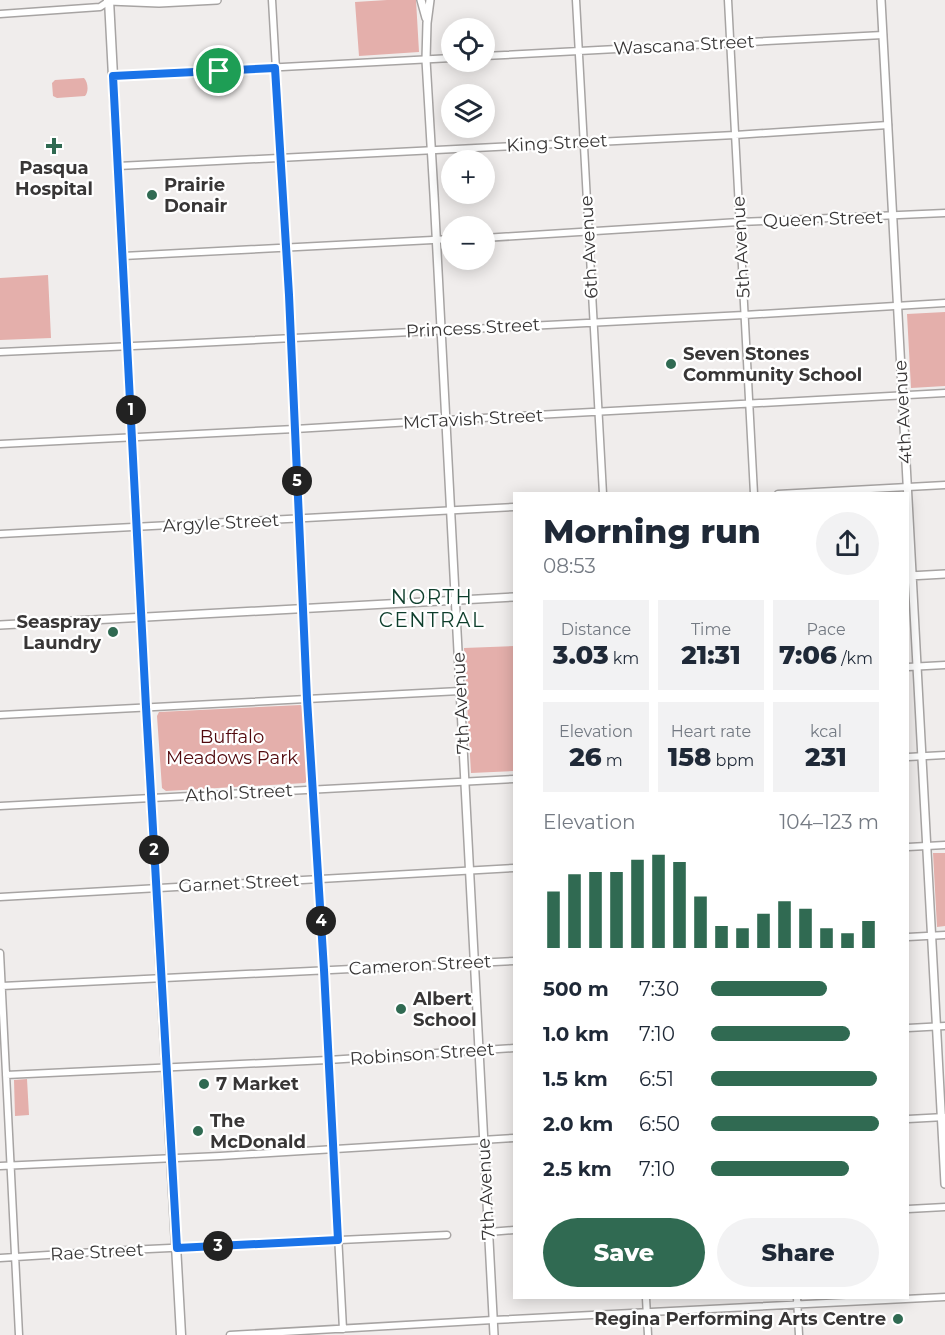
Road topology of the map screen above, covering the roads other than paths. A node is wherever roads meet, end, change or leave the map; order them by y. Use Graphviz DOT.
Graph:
graph roads {
  1 [pos="109,0"];
  2 [pos="217,0"];
  3 [pos="272,0"];
  4 [pos="421,0"];
  5 [pos="430,0"];
  6 [pos="576,0"];
  7 [pos="728,0"];
  8 [pos="881,0"];
  9 [pos="0,14"];
  10 [pos="427,20"];
  11 [pos="883,35"];
  12 [pos="730,43"];
  13 [pos="579,50"];
  14 [pos="495,55"];
  15 [pos="441,59"];
  16 [pos="426,60"];
  17 [pos="275,68"];
  18 [pos="113,76"];
  19 [pos="888,126"];
  20 [pos="735,135"];
  21 [pos="584,142"];
  22 [pos="432,149"];
  23 [pos="280,158"];
  24 [pos="118,166"];
  25 [pos="945,213"];
  26 [pos="893,216"];
  27 [pos="739,222"];
  28 [pos="588,232"];
  29 [pos="495,237"];
  30 [pos="436,240"];
  31 [pos="441,240"];
  32 [pos="285,247"];
  33 [pos="123,256"];
  34 [pos="945,303"];
  35 [pos="897,305"];
  36 [pos="744,315"];
  37 [pos="593,322"];
  38 [pos="440,330"];
  39 [pos="291,338"];
  40 [pos="128,346"];
  41 [pos="0,351"];
  42 [pos="945,393"];
  43 [pos="902,395"];
  44 [pos="749,404"];
  45 [pos="598,412"];
  46 [pos="445,420"];
  47 [pos="295,429"];
  48 [pos="133,436"];
  49 [pos="0,444"];
  50 [pos="945,484"];
  51 [pos="907,487"];
  52 [pos="603,492"];
  53 [pos="754,492"];
  54 [pos="815,492"];
  55 [pos="907,492"];
  56 [pos="513,507"];
  57 [pos="450,511"];
  58 [pos="299,519"];
  59 [pos="138,527"];
  60 [pos="0,534"];
  61 [pos="909,546"];
  62 [pos="945,574"];
  63 [pos="910,576"];
  64 [pos="513,597"];
  65 [pos="455,600"];
  66 [pos="303,609"];
  67 [pos="142,618"];
  68 [pos="0,625"];
  69 [pos="945,665"];
  70 [pos="909,667"];
  71 [pos="917,667"];
  72 [pos="460,691"];
  73 [pos="307,699"];
  74 [pos="146,707"];
  75 [pos="0,715"];
  76 [pos="945,755"];
  77 [pos="909,757"];
  78 [pos="922,757"];
  79 [pos="513,779"];
  80 [pos="465,782"];
  81 [pos="313,789"];
  82 [pos="151,798"];
  83 [pos="0,806"];
  84 [pos="945,845"];
  85 [pos="927,846"];
  86 [pos="909,847"];
  87 [pos="513,868"];
  88 [pos="470,871"];
  89 [pos="318,879"];
  90 [pos="156,888"];
  91 [pos="0,897"];
  92 [pos="945,935"];
  93 [pos="932,936"];
  94 [pos="909,937"];
  95 [pos="0,953"];
  96 [pos="513,961"];
  97 [pos="475,963"];
  98 [pos="324,970"];
  99 [pos="161,978"];
  100 [pos="2,986"];
  101 [pos="945,1026"];
  102 [pos="936,1027"];
  103 [pos="909,1028"];
  104 [pos="513,1048"];
  105 [pos="479,1050"];
  106 [pos="328,1060"];
  107 [pos="166,1067"];
  108 [pos="6,1075"];
  109 [pos="943,1117"];
  110 [pos="909,1119"];
  111 [pos="513,1138"];
  112 [pos="484,1140"];
  113 [pos="333,1149"];
  114 [pos="171,1158"];
  115 [pos="0,1166"];
  116 [pos="11,1166"];
  117 [pos="945,1184"];
  118 [pos="945,1207"];
  119 [pos="909,1209"];
  120 [pos="513,1230"];
  121 [pos="489,1232"];
  122 [pos="447,1235"];
  123 [pos="338,1240"];
  124 [pos="177,1248"];
  125 [pos="15,1257"];
  126 [pos="0,1258"];
  127 [pos="945,1297"];
  128 [pos="909,1298"];
  129 [pos="646,1299"];
  130 [pos="871,1299"];
  131 [pos="797,1301"];
  132 [pos="646,1312"];
  133 [pos="493,1320"];
  134 [pos="343,1329"];
  135 [pos="19,1335"];
  136 [pos="182,1335"];
  137 [pos="230,1335"];
  138 [pos="494,1335"];
  139 [pos="648,1335"];
  140 [pos="799,1335"];
  1 -- 2 [label="street"];
  1 -- 9 [label="street"];
  1 -- 18 [label="main road"];
  3 -- 17 [label="street"];
  4 -- 10 [label="street"];
  5 -- 10 [label="street, 7th Avenue"];
  6 -- 13 [label="street, 6th Avenue"];
  7 -- 12 [label="street, 5th Avenue"];
  8 -- 11 [label="street, 4th Avenue"];
  10 -- 16 [label="street, 7th Avenue"];
  11 -- 12 [label="street, Wascana Street"];
  11 -- 19 [label="street, 4th Avenue"];
  12 -- 13 [label="street, Wascana Street"];
  12 -- 20 [label="street, 5th Avenue"];
  13 -- 14 [label="street, Wascana Street"];
  13 -- 21 [label="street, 6th Avenue"];
  15 -- 16 [label="street"];
  16 -- 17 [label="street"];
  16 -- 22 [label="street, 7th Avenue"];
  17 -- 18 [label="street"];
  17 -- 23 [label="street"];
  18 -- 24 [label="main road"];
  19 -- 20 [label="street, King Street"];
  19 -- 26 [label="street, 4th Avenue"];
  20 -- 21 [label="street, King Street"];
  20 -- 27 [label="street, 5th Avenue"];
  21 -- 22 [label="street, King Street"];
  21 -- 28 [label="street, 6th Avenue"];
  22 -- 23 [label="street, King Street"];
  22 -- 30 [label="street, 7th Avenue"];
  23 -- 24 [label="street, King Street"];
  23 -- 32 [label="street"];
  24 -- 33 [label="main road"];
  25 -- 26 [label="street, Queen Street"];
  26 -- 27 [label="street, Queen Street"];
  26 -- 35 [label="street, 4th Avenue"];
  27 -- 28 [label="street, Queen Street"];
  27 -- 36 [label="street, 5th Avenue"];
  28 -- 29 [label="street, Queen Street"];
  28 -- 37 [label="street, 6th Avenue"];
  30 -- 31 [label="street"];
  30 -- 32 [label="street"];
  30 -- 38 [label="street, 7th Avenue"];
  32 -- 33 [label="street"];
  32 -- 39 [label="street"];
  33 -- 40 [label="main road"];
  34 -- 35 [label="street, Princess Street"];
  35 -- 36 [label="street, Princess Street"];
  35 -- 43 [label="street, 4th Avenue"];
  36 -- 37 [label="street, Princess Street"];
  36 -- 44 [label="street, 5th Avenue"];
  37 -- 38 [label="street, Princess Street"];
  37 -- 45 [label="street, 6th Avenue"];
  38 -- 39 [label="street, Princess Street"];
  38 -- 46 [label="street, 7th Avenue"];
  39 -- 40 [label="street, Princess Street"];
  39 -- 47 [label="street"];
  40 -- 41 [label="street, Princess Street"];
  40 -- 48 [label="main road"];
  42 -- 43 [label="street, McTavish Street"];
  43 -- 44 [label="street, McTavish Street"];
  43 -- 51 [label="street, 4th Avenue"];
  44 -- 45 [label="street, McTavish Street"];
  44 -- 53 [label="street, 5th Avenue"];
  45 -- 46 [label="street, McTavish Street"];
  45 -- 52 [label="street, 6th Avenue"];
  46 -- 47 [label="street, McTavish Street"];
  46 -- 57 [label="street, 7th Avenue"];
  47 -- 48 [label="street, McTavish Street"];
  47 -- 58 [label="street"];
  48 -- 49 [label="street, McTavish Street"];
  48 -- 59 [label="main road"];
  50 -- 51 [label="street"];
  51 -- 54 [label="street"];
  51 -- 55 [label="street, 4th Avenue"];
  56 -- 57 [label="street, Argyle Street"];
  57 -- 58 [label="street, Argyle Street"];
  57 -- 65 [label="street, 7th Avenue"];
  58 -- 59 [label="street, Argyle Street"];
  58 -- 66 [label="street"];
  59 -- 60 [label="street, Argyle Street"];
  59 -- 67 [label="main road"];
  61 -- 63 [label="street, 4th Avenue"];
  62 -- 63 [label="street"];
  63 -- 71 [label="street, 4th Avenue"];
  64 -- 65 [label="street"];
  65 -- 66 [label="street"];
  65 -- 72 [label="street, 7th Avenue"];
  66 -- 67 [label="street"];
  66 -- 73 [label="street"];
  67 -- 68 [label="street"];
  67 -- 74 [label="main road"];
  69 -- 71 [label="street"];
  70 -- 71 [label="street"];
  71 -- 78 [label="street, 4th Avenue"];
  72 -- 73 [label="street"];
  72 -- 80 [label="street, 7th Avenue"];
  73 -- 74 [label="street"];
  73 -- 81 [label="street"];
  74 -- 75 [label="street"];
  74 -- 82 [label="main road"];
  76 -- 78 [label="street"];
  77 -- 78 [label="street"];
  78 -- 85 [label="street, 4th Avenue"];
  79 -- 80 [label="street, Athol Street"];
  80 -- 81 [label="street, Athol Street"];
  80 -- 88 [label="street, 7th Avenue"];
  81 -- 82 [label="street, Athol Street"];
  81 -- 89 [label="street"];
  82 -- 83 [label="street, Athol Street"];
  82 -- 90 [label="main road"];
  84 -- 85 [label="street"];
  85 -- 86 [label="street"];
  85 -- 93 [label="street, 4th Avenue"];
  87 -- 88 [label="street, Garnet Street"];
  88 -- 89 [label="street, Garnet Street"];
  88 -- 97 [label="street, 7th Avenue"];
  89 -- 90 [label="street, Garnet Street"];
  89 -- 98 [label="street"];
  90 -- 91 [label="street, Garnet Street"];
  90 -- 99 [label="main road"];
  92 -- 93 [label="street"];
  93 -- 94 [label="street"];
  93 -- 102 [label="street, 4th Avenue"];
  95 -- 100 [label="street"];
  96 -- 97 [label="street, Cameron Street"];
  97 -- 98 [label="street, Cameron Street"];
  97 -- 105 [label="street, 7th Avenue"];
  98 -- 99 [label="street, Cameron Street"];
  98 -- 106 [label="street"];
  99 -- 100 [label="street, Cameron Street"];
  99 -- 107 [label="main road"];
  100 -- 108 [label="street"];
  101 -- 102 [label="street"];
  102 -- 103 [label="street"];
  102 -- 109 [label="street, 4th Avenue"];
  104 -- 105 [label="street, Robinson Street"];
  105 -- 106 [label="street, Robinson Street"];
  105 -- 112 [label="street, 7th Avenue"];
  106 -- 107 [label="street, Robinson Street"];
  106 -- 113 [label="street"];
  107 -- 108 [label="street, Robinson Street"];
  107 -- 114 [label="main road"];
  108 -- 116 [label="street"];
  109 -- 110 [label="street"];
  109 -- 117 [label="street, 4th Avenue"];
  111 -- 112 [label="street"];
  112 -- 113 [label="street"];
  112 -- 121 [label="street, 7th Avenue"];
  113 -- 114 [label="street"];
  113 -- 123 [label="street"];
  114 -- 116 [label="street"];
  114 -- 124 [label="main road"];
  115 -- 116 [label="street"];
  116 -- 125 [label="street"];
  118 -- 119 [label="street"];
  120 -- 121 [label="street"];
  121 -- 133 [label="street, 7th Avenue"];
  122 -- 123 [label="street, Rae Street"];
  123 -- 124 [label="street, Rae Street"];
  123 -- 134 [label="street"];
  124 -- 125 [label="street, Rae Street"];
  124 -- 136 [label="main road"];
  125 -- 126 [label="street, Rae Street"];
  125 -- 135 [label="street"];
  127 -- 128 [label="street"];
  129 -- 132 [label="street"];
  130 -- 131 [label="street"];
  131 -- 132 [label="street"];
  131 -- 140 [label="street"];
  132 -- 133 [label="street"];
  132 -- 139 [label="street"];
  133 -- 134 [label="street"];
  133 -- 138 [label="street, 7th Avenue"];
  134 -- 137 [label="street"];
}
